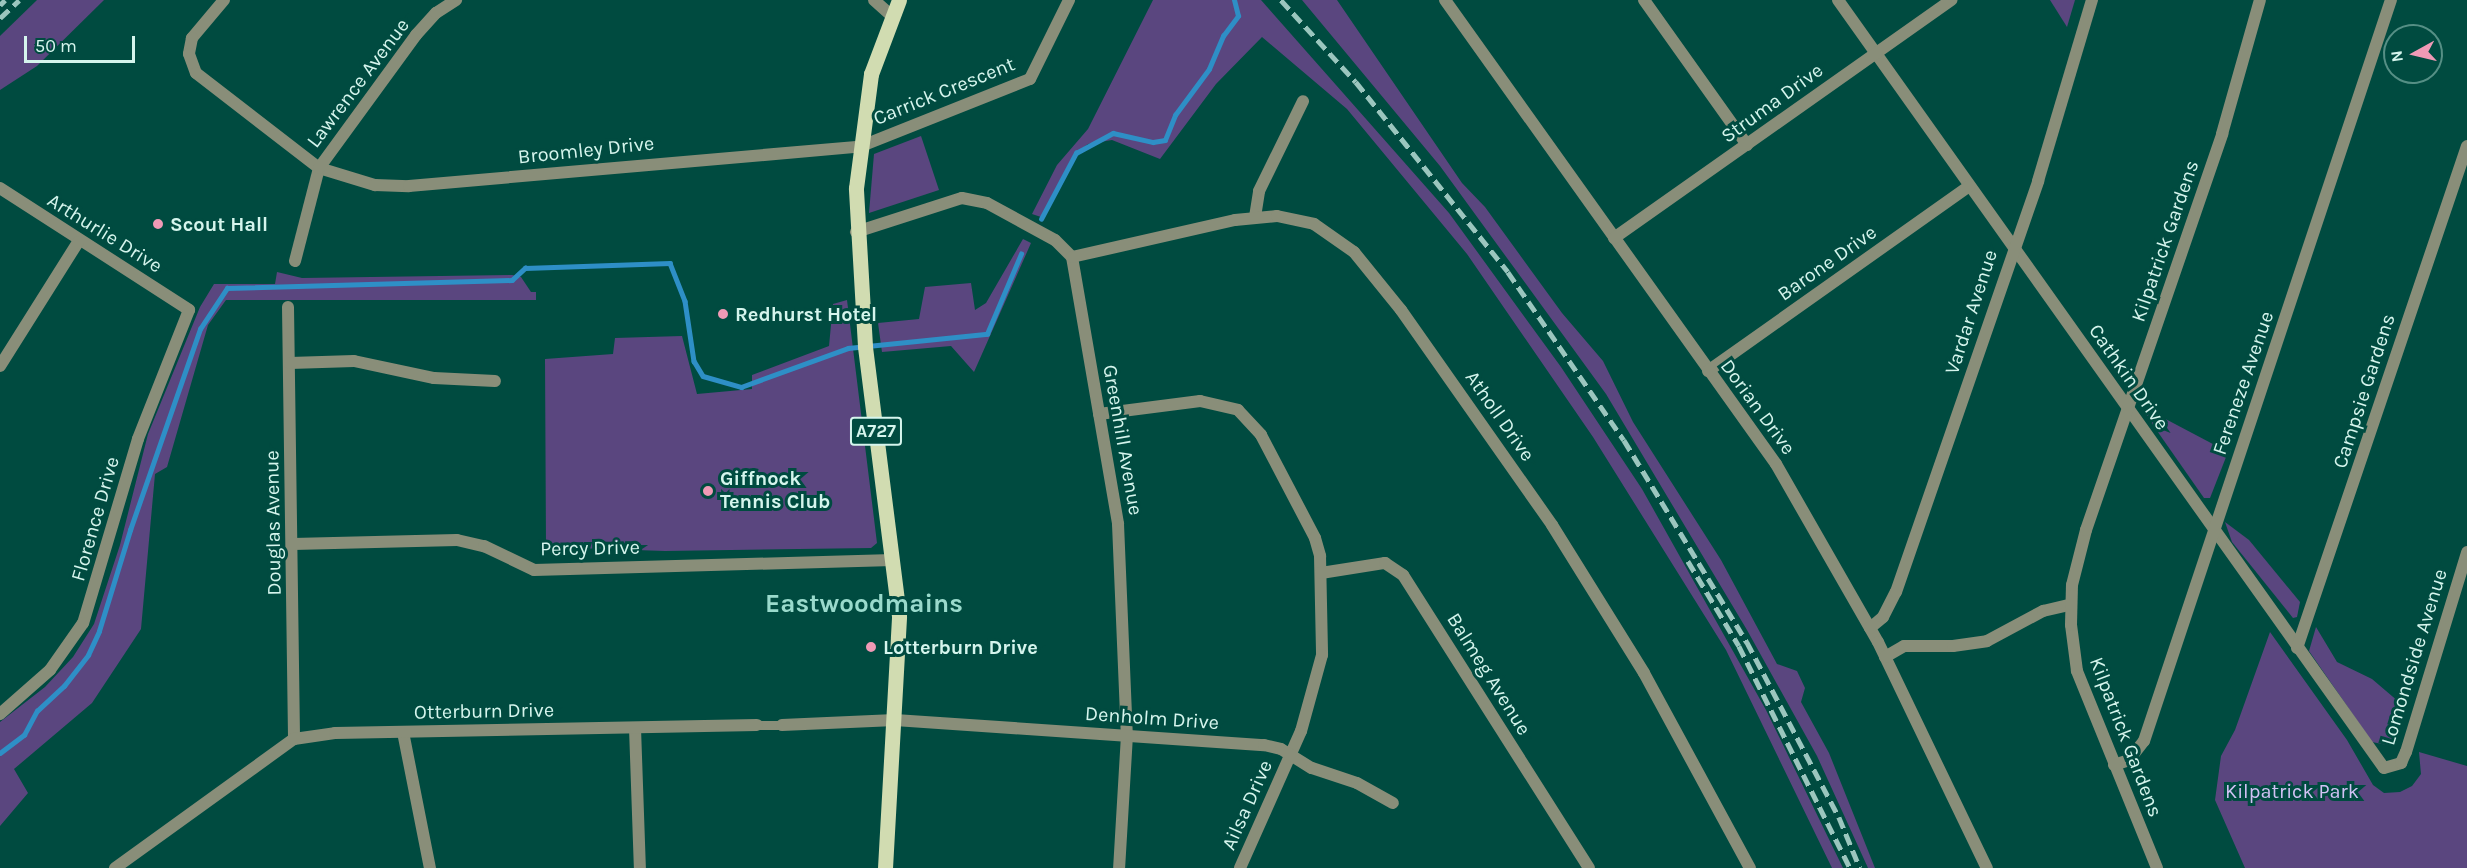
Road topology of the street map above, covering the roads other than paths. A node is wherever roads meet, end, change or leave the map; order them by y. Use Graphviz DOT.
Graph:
graph roads {
  1 [pos="224,0"];
  2 [pos="456,0"];
  3 [pos="874,0"];
  4 [pos="899,0"];
  5 [pos="1069,0"];
  6 [pos="1445,0"];
  7 [pos="1644,0"];
  8 [pos="1838,0"];
  9 [pos="1952,0"];
  10 [pos="2092,0"];
  11 [pos="2260,0"];
  12 [pos="2391,0"];
  13 [pos="892,16"];
  14 [pos="1876,52"];
  15 [pos="1303,101"];
  16 [pos="1747,145"];
  17 [pos="2467,146"];
  18 [pos="859,147"];
  19 [pos="319,168"];
  20 [pos="1969,186"];
  21 [pos="0,188"];
  22 [pos="1255,217"];
  23 [pos="856,232"];
  24 [pos="1614,238"];
  25 [pos="78,242"];
  26 [pos="2012,249"];
  27 [pos="1072,257"];
  28 [pos="295,261"];
  29 [pos="288,307"];
  30 [pos="189,310"];
  31 [pos="290,363"];
  32 [pos="0,366"];
  33 [pos="1708,371"];
  34 [pos="495,381"];
  35 [pos="2129,409"];
  36 [pos="1098,414"];
  37 [pos="2214,530"];
  38 [pos="293,544"];
  39 [pos="2467,552"];
  40 [pos="893,561"];
  41 [pos="1321,573"];
  42 [pos="2070,605"];
  43 [pos="1870,628"];
  44 [pos="2297,648"];
  45 [pos="1886,657"];
  46 [pos="0,714"];
  47 [pos="895,720"];
  48 [pos="782,724"];
  49 [pos="757,725"];
  50 [pos="635,728"];
  51 [pos="403,732"];
  52 [pos="1127,735"];
  53 [pos="294,739"];
  54 [pos="1290,757"];
  55 [pos="2114,765"];
  56 [pos="2392,768"];
  57 [pos="1393,803"];
  58 [pos="115,868"];
  59 [pos="430,868"];
  60 [pos="640,868"];
  61 [pos="885,868"];
  62 [pos="1119,868"];
  63 [pos="1240,868"];
  64 [pos="1589,868"];
  65 [pos="1750,868"];
  66 [pos="1987,868"];
  67 [pos="2157,868"];
  1 -- 19 [label="street"];
  2 -- 19 [label="street, Lawrence Avenue"];
  3 -- 13 [label="street"];
  4 -- 13 [label="main road, A727"];
  5 -- 18 [label="street, Carrick Crescent"];
  6 -- 24 [label="street, Dorian Drive"];
  7 -- 16 [label="street"];
  8 -- 14 [label="street, Cathkin Drive"];
  9 -- 14 [label="street, Struma Drive"];
  10 -- 26 [label="street, Vardar Avenue"];
  11 -- 35 [label="street, Kilpatrick Gardens"];
  12 -- 37 [label="street, Fereneze Avenue"];
  13 -- 18 [label="main road, A727"];
  14 -- 16 [label="street, Struma Drive"];
  14 -- 20 [label="street, Cathkin Drive"];
  15 -- 22 [label="street"];
  16 -- 24 [label="street, Struma Drive"];
  17 -- 44 [label="street, Campsie Gardens"];
  18 -- 19 [label="street, Broomley Drive"];
  18 -- 23 [label="main road, A727"];
  19 -- 28 [label="street"];
  20 -- 26 [label="street, Cathkin Drive"];
  20 -- 33 [label="street, Barone Drive"];
  21 -- 25 [label="street, Arthurlie Drive"];
  22 -- 27 [label="street, Atholl Drive"];
  22 -- 65 [label="street, Atholl Drive"];
  23 -- 27 [label="street"];
  23 -- 40 [label="main road, A727"];
  24 -- 33 [label="street, Dorian Drive"];
  25 -- 30 [label="street, Arthurlie Drive"];
  25 -- 32 [label="street"];
  26 -- 35 [label="street, Cathkin Drive"];
  26 -- 43 [label="street, Vardar Avenue"];
  27 -- 36 [label="street, Greenhill Avenue"];
  29 -- 31 [label="street, Douglas Avenue"];
  30 -- 46 [label="street, Florence Drive"];
  31 -- 34 [label="street"];
  31 -- 38 [label="street, Douglas Avenue"];
  33 -- 43 [label="street, Dorian Drive"];
  35 -- 37 [label="street, Cathkin Drive"];
  35 -- 42 [label="street, Kilpatrick Gardens"];
  36 -- 41 [label="street, Ailsa Drive"];
  36 -- 52 [label="street, Greenhill Avenue"];
  37 -- 44 [label="street, Cathkin Drive"];
  37 -- 55 [label="street, Fereneze Avenue"];
  38 -- 40 [label="street, Percy Drive"];
  38 -- 53 [label="street, Douglas Avenue"];
  39 -- 56 [label="street, Lomondside Avenue"];
  40 -- 47 [label="main road, A727"];
  41 -- 54 [label="street, Ailsa Drive"];
  41 -- 64 [label="street, Balmeg Avenue"];
  42 -- 45 [label="street"];
  42 -- 55 [label="street, Kilpatrick Gardens"];
  43 -- 45 [label="street, Dorian Drive"];
  44 -- 56 [label="street, Cathkin Drive"];
  45 -- 66 [label="street, Dorian Drive"];
  47 -- 48 [label="street, Otterburn Drive"];
  47 -- 52 [label="street, Denholm Drive"];
  47 -- 61 [label="main road, A727"];
  48 -- 49 [label="street, Otterburn Drive"];
  49 -- 50 [label="street, Otterburn Drive"];
  50 -- 51 [label="street, Otterburn Drive"];
  50 -- 60 [label="street"];
  51 -- 53 [label="street, Otterburn Drive"];
  51 -- 59 [label="street"];
  52 -- 54 [label="street, Denholm Drive"];
  52 -- 62 [label="street, Greenhill Avenue"];
  53 -- 58 [label="street, Otterburn Drive"];
  54 -- 57 [label="street, Denholm Drive"];
  54 -- 63 [label="street, Ailsa Drive"];
  55 -- 67 [label="street, Kilpatrick Gardens"];
}
